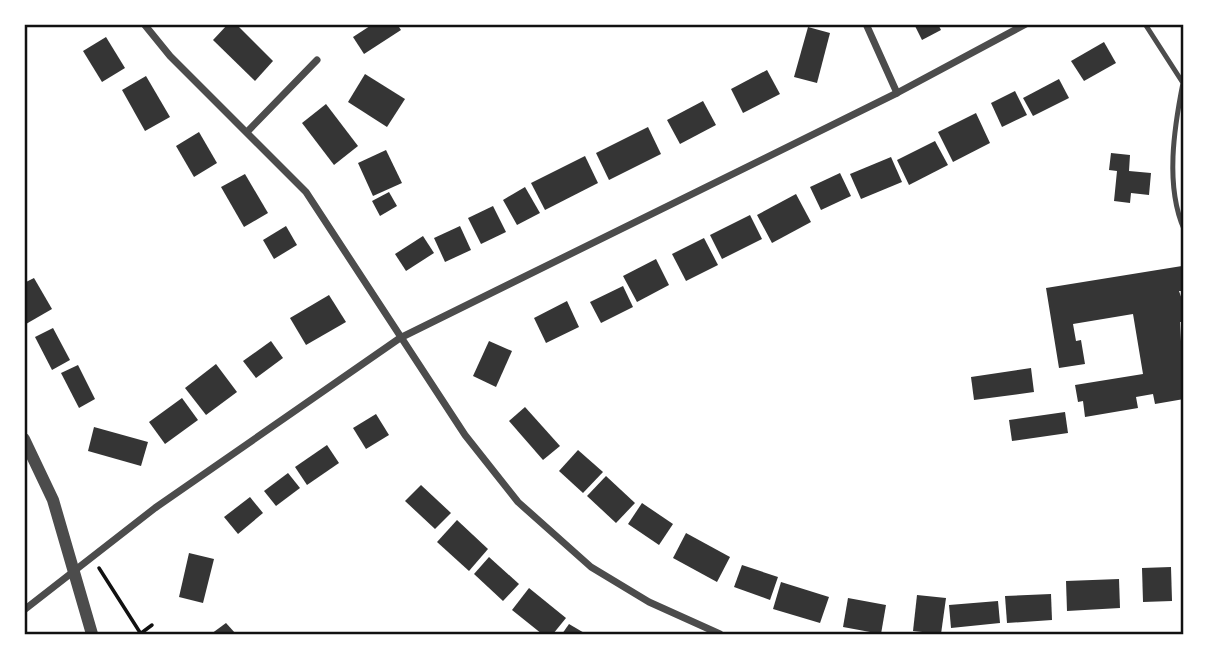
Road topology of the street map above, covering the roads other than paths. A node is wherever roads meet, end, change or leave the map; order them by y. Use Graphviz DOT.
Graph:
graph roads {
  1 [pos="144,24"];
  2 [pos="866,24"];
  3 [pos="1026,24"];
  4 [pos="1145,24"];
  5 [pos="317,60"];
  6 [pos="1183,83"];
  7 [pos="897,93"];
  8 [pos="248,131"];
  9 [pos="1184,229"];
  10 [pos="400,338"];
  11 [pos="24,439"];
  12 [pos="75,572"];
  13 [pos="24,610"];
  14 [pos="92,635"];
  15 [pos="720,635"];
  1 -- 8 [label="street"];
  2 -- 7 [label="street"];
  3 -- 7 [label="street"];
  4 -- 6 [label="lane"];
  5 -- 8 [label="street"];
  6 -- 9 [label="lane"];
  7 -- 10 [label="street"];
  8 -- 10 [label="street"];
  10 -- 12 [label="street"];
  10 -- 15 [label="street"];
  11 -- 12 [label="street"];
  12 -- 13 [label="street"];
  12 -- 14 [label="street"];
}
